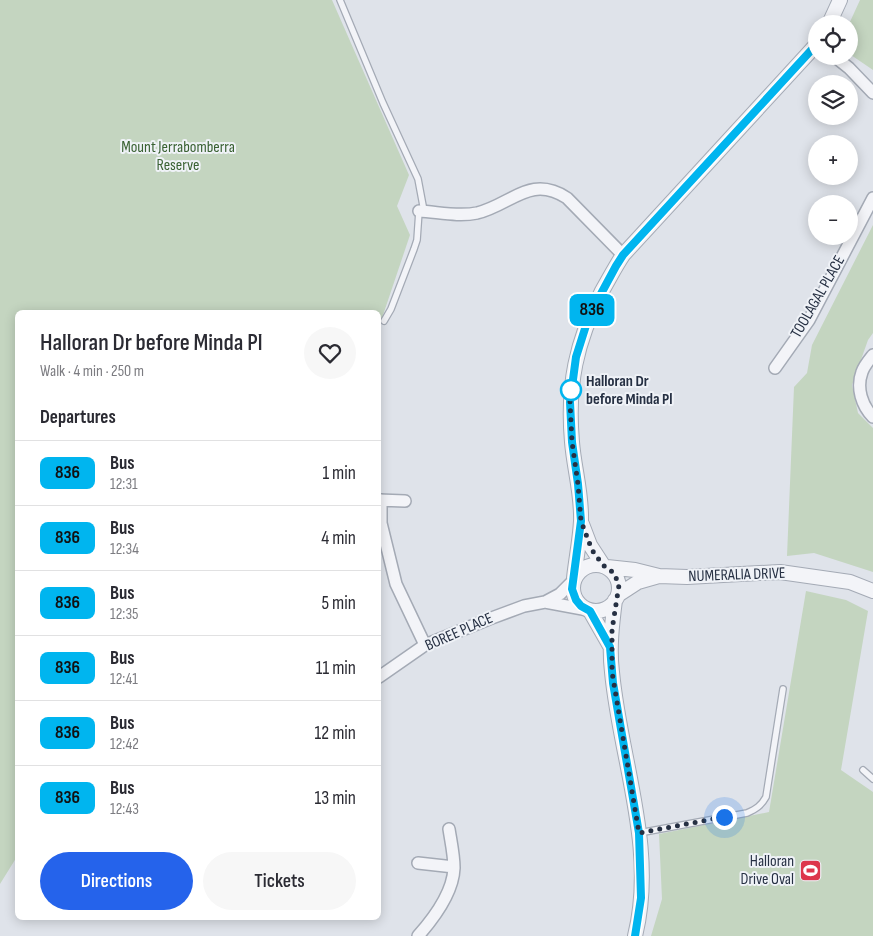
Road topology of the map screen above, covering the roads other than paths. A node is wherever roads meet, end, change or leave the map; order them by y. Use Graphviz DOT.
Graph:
graph roads {
  1 [pos="340,0"];
  2 [pos="840,0"];
  3 [pos="833,15"];
  4 [pos="808,54"];
  5 [pos="845,65"];
  6 [pos="873,93"];
  7 [pos="873,198"];
  8 [pos="421,211"];
  9 [pos="623,255"];
  10 [pos="384,321"];
  11 [pos="873,355"];
  12 [pos="774,368"];
  13 [pos="873,417"];
  14 [pos="381,500"];
  15 [pos="405,501"];
  16 [pos="581,521"];
  17 [pos="381,522"];
  18 [pos="605,566"];
  19 [pos="659,576"];
  20 [pos="574,579"];
  21 [pos="873,591"];
  22 [pos="617,598"];
  23 [pos="545,602"];
  24 [pos="589,610"];
  25 [pos="425,645"];
  26 [pos="610,647"];
  27 [pos="381,676"];
  28 [pos="783,689"];
  29 [pos="863,770"];
  30 [pos="873,779"];
  31 [pos="449,829"];
  32 [pos="639,833"];
  33 [pos="418,863"];
  34 [pos="454,867"];
  35 [pos="418,936"];
  36 [pos="635,936"];
  1 -- 8 [label="lane"];
  2 -- 3 [label="street"];
  4 -- 9 [label="street"];
  5 -- 6 [label="street"];
  7 -- 12 [label="street, TOOLAGAL PLACE"];
  8 -- 9 [label="street"];
  8 -- 10 [label="lane"];
  9 -- 16 [label="street"];
  11 -- 13 [label="street"];
  14 -- 15 [label="street"];
  16 -- 18 [label="street"];
  16 -- 20 [label="street"];
  17 -- 25 [label="street"];
  18 -- 19 [label="street, NUMERALIA DRIVE"];
  18 -- 20 [label="street"];
  18 -- 22 [label="street"];
  19 -- 21 [label="street, NUMERALIA DRIVE"];
  19 -- 22 [label="street, NUMERALIA DRIVE"];
  20 -- 23 [label="street, BOREE PLACE"];
  20 -- 24 [label="street"];
  22 -- 24 [label="street"];
  22 -- 26 [label="street"];
  23 -- 24 [label="street, BOREE PLACE"];
  23 -- 25 [label="street, BOREE PLACE"];
  24 -- 26 [label="street"];
  25 -- 27 [label="street, BOREE PLACE"];
  26 -- 32 [label="street"];
  28 -- 32 [label="lane"];
  29 -- 30 [label="lane"];
  31 -- 34 [label="street"];
  32 -- 36 [label="street"];
  33 -- 34 [label="street"];
  34 -- 35 [label="street"];
}
